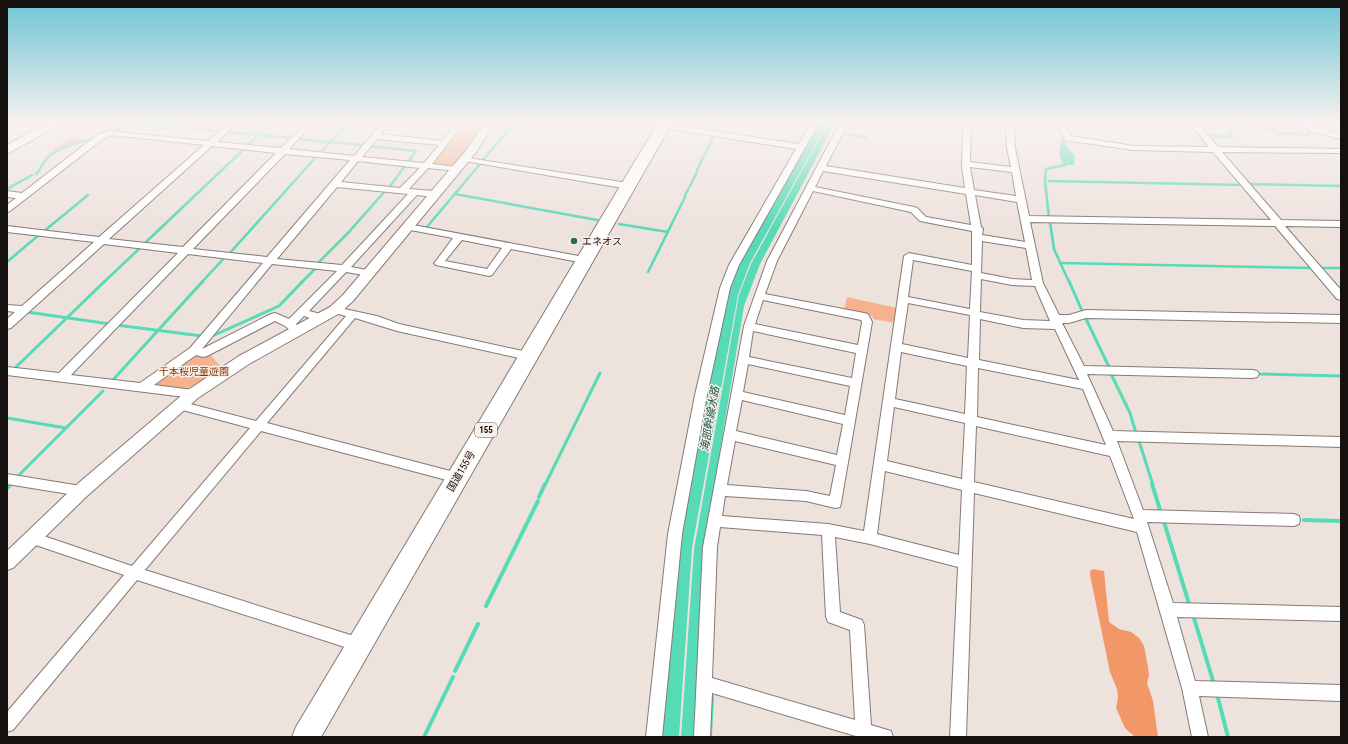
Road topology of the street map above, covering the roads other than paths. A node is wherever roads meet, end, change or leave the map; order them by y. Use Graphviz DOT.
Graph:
graph roads {
  1 [pos="73,158"];
  2 [pos="194,158"];
  3 [pos="275,158"];
  4 [pos="355,158"];
  5 [pos="432,158"];
  6 [pos="642,158"];
  7 [pos="795,158"];
  8 [pos="826,158"];
  9 [pos="966,158"];
  10 [pos="1013,158"];
  11 [pos="1222,158"];
  12 [pos="465,159"];
  13 [pos="966,164"];
  14 [pos="426,166"];
  15 [pos="821,168"];
  16 [pos="457,169"];
  17 [pos="1016,170"];
  18 [pos="335,184"];
  19 [pos="628,186"];
  20 [pos="810,188"];
  21 [pos="402,191"];
  22 [pos="415,192"];
  23 [pos="970,192"];
  24 [pos="7,194"];
  25 [pos="435,194"];
  26 [pos="24,196"];
  27 [pos="1022,200"];
  28 [pos="7,209"];
  29 [pos="1026,220"];
  30 [pos="1278,224"];
  31 [pos="1341,224"];
  32 [pos="408,227"];
  33 [pos="7,229"];
  34 [pos="978,233"];
  35 [pos="459,237"];
  36 [pos="102,240"];
  37 [pos="508,246"];
  38 [pos="1030,246"];
  39 [pos="185,251"];
  40 [pos="584,260"];
  41 [pos="270,261"];
  42 [pos="344,269"];
  43 [pos="977,272"];
  44 [pos="369,273"];
  45 [pos="1038,283"];
  46 [pos="759,296"];
  47 [pos="1341,297"];
  48 [pos="903,299"];
  49 [pos="7,308"];
  50 [pos="24,310"];
  51 [pos="335,310"];
  52 [pos="301,312"];
  53 [pos="353,314"];
  54 [pos="975,314"];
  55 [pos="321,318"];
  56 [pos="1341,319"];
  57 [pos="1056,322"];
  58 [pos="7,325"];
  59 [pos="749,326"];
  60 [pos="293,328"];
  61 [pos="896,347"];
  62 [pos="862,350"];
  63 [pos="194,351"];
  64 [pos="528,356"];
  65 [pos="742,359"];
  66 [pos="973,363"];
  67 [pos="1080,370"];
  68 [pos="7,371"];
  69 [pos="1253,374"];
  70 [pos="61,378"];
  71 [pos="856,383"];
  72 [pos="1087,386"];
  73 [pos="141,388"];
  74 [pos="193,394"];
  75 [pos="737,395"];
  76 [pos="888,402"];
  77 [pos="179,405"];
  78 [pos="971,420"];
  79 [pos="850,421"];
  80 [pos="259,426"];
  81 [pos="731,435"];
  82 [pos="1109,436"];
  83 [pos="1341,442"];
  84 [pos="1115,452"];
  85 [pos="842,461"];
  86 [pos="880,465"];
  87 [pos="458,478"];
  88 [pos="7,479"];
  89 [pos="968,486"];
  90 [pos="721,490"];
  91 [pos="81,491"];
  92 [pos="1294,520"];
  93 [pos="715,521"];
  94 [pos="1140,521"];
  95 [pos="828,530"];
  96 [pos="32,538"];
  97 [pos="870,538"];
  98 [pos="7,562"];
  99 [pos="965,563"];
  100 [pos="135,573"];
  101 [pos="1168,610"];
  102 [pos="1341,614"];
  103 [pos="360,645"];
  104 [pos="704,683"];
  105 [pos="1190,688"];
  106 [pos="1341,692"];
  107 [pos="7,724"];
  108 [pos="864,730"];
  109 [pos="306,737"];
  110 [pos="654,737"];
  111 [pos="702,737"];
  112 [pos="885,737"];
  113 [pos="958,737"];
  114 [pos="1200,737"];
  1 -- 26 [label="street"];
  2 -- 36 [label="street"];
  3 -- 39 [label="street"];
  4 -- 14 [label="street"];
  4 -- 18 [label="street"];
  5 -- 14 [label="street"];
  6 -- 19 [label="highway, 国道155号 / 155"];
  7 -- 110 [label="street"];
  8 -- 15 [label="street"];
  9 -- 13 [label="street"];
  10 -- 17 [label="street"];
  11 -- 30 [label="street"];
  12 -- 16 [label="street"];
  12 -- 19 [label="street"];
  13 -- 17 [label="street"];
  13 -- 23 [label="street"];
  14 -- 16 [label="street"];
  14 -- 21 [label="street"];
  15 -- 20 [label="street"];
  15 -- 23 [label="street"];
  16 -- 25 [label="street"];
  17 -- 27 [label="street"];
  18 -- 21 [label="street"];
  18 -- 41 [label="street"];
  19 -- 40 [label="highway, 国道155号 / 155"];
  20 -- 34 [label="street"];
  20 -- 46 [label="street"];
  21 -- 22 [label="street"];
  22 -- 25 [label="street"];
  22 -- 42 [label="street"];
  23 -- 27 [label="street"];
  23 -- 34 [label="street"];
  24 -- 26 [label="street"];
  25 -- 32 [label="street"];
  26 -- 28 [label="street"];
  27 -- 29 [label="street"];
  29 -- 30 [label="street"];
  29 -- 38 [label="street"];
  30 -- 31 [label="street"];
  30 -- 47 [label="street"];
  32 -- 35 [label="street"];
  32 -- 44 [label="street"];
  33 -- 36 [label="street"];
  34 -- 38 [label="street"];
  34 -- 43 [label="street"];
  35 -- 37 [label="street"];
  35 -- 37 [label="street"];
  36 -- 39 [label="street"];
  36 -- 50 [label="street"];
  37 -- 40 [label="street"];
  38 -- 45 [label="street"];
  39 -- 41 [label="street"];
  39 -- 70 [label="street"];
  40 -- 64 [label="highway, 国道155号 / 155"];
  41 -- 42 [label="street"];
  41 -- 63 [label="street"];
  42 -- 44 [label="street"];
  42 -- 52 [label="street"];
  43 -- 45 [label="street"];
  43 -- 48 [label="street"];
  43 -- 54 [label="street"];
  44 -- 51 [label="street"];
  45 -- 57 [label="street"];
  46 -- 59 [label="street"];
  46 -- 62 [label="street"];
  48 -- 54 [label="street"];
  48 -- 61 [label="street"];
  49 -- 50 [label="street"];
  50 -- 58 [label="street"];
  51 -- 53 [label="street"];
  51 -- 55 [label="street"];
  52 -- 55 [label="street"];
  52 -- 60 [label="street"];
  53 -- 64 [label="street"];
  53 -- 80 [label="street"];
  54 -- 57 [label="street"];
  54 -- 66 [label="street"];
  55 -- 60 [label="street"];
  56 -- 57 [label="street"];
  57 -- 67 [label="street"];
  59 -- 62 [label="street"];
  59 -- 65 [label="street"];
  60 -- 63 [label="street"];
  60 -- 74 [label="street"];
  61 -- 66 [label="street"];
  61 -- 76 [label="street"];
  62 -- 71 [label="street"];
  63 -- 73 [label="street"];
  64 -- 87 [label="highway, 国道155号 / 155"];
  65 -- 71 [label="street"];
  65 -- 75 [label="street"];
  66 -- 72 [label="street"];
  66 -- 78 [label="street"];
  67 -- 69 [label="street"];
  67 -- 72 [label="street"];
  68 -- 70 [label="street"];
  70 -- 73 [label="street"];
  71 -- 79 [label="street"];
  72 -- 82 [label="street"];
  73 -- 74 [label="street"];
  74 -- 77 [label="street"];
  75 -- 79 [label="street"];
  75 -- 81 [label="street"];
  76 -- 78 [label="street"];
  76 -- 86 [label="street"];
  77 -- 80 [label="street"];
  77 -- 91 [label="street"];
  78 -- 84 [label="street"];
  78 -- 89 [label="street"];
  79 -- 85 [label="street"];
  80 -- 87 [label="street"];
  80 -- 100 [label="street"];
  81 -- 85 [label="street"];
  81 -- 90 [label="street"];
  82 -- 83 [label="street"];
  82 -- 84 [label="street"];
  84 -- 94 [label="street"];
  85 -- 90 [label="street"];
  86 -- 89 [label="street"];
  86 -- 97 [label="street"];
  87 -- 103 [label="highway, 国道155号 / 155"];
  88 -- 91 [label="street"];
  89 -- 94 [label="street"];
  89 -- 99 [label="street"];
  90 -- 93 [label="street"];
  91 -- 96 [label="street"];
  92 -- 94 [label="street"];
  93 -- 95 [label="street"];
  93 -- 104 [label="street"];
  94 -- 101 [label="street"];
  95 -- 97 [label="street"];
  95 -- 108 [label="street"];
  96 -- 98 [label="street"];
  96 -- 100 [label="street"];
  97 -- 99 [label="street"];
  99 -- 113 [label="street"];
  100 -- 103 [label="street"];
  100 -- 107 [label="street"];
  101 -- 102 [label="street"];
  101 -- 105 [label="street"];
  103 -- 109 [label="highway, 国道155号 / 155"];
  104 -- 108 [label="street"];
  104 -- 111 [label="street"];
  105 -- 106 [label="street"];
  105 -- 114 [label="street"];
  108 -- 112 [label="street"];
}
